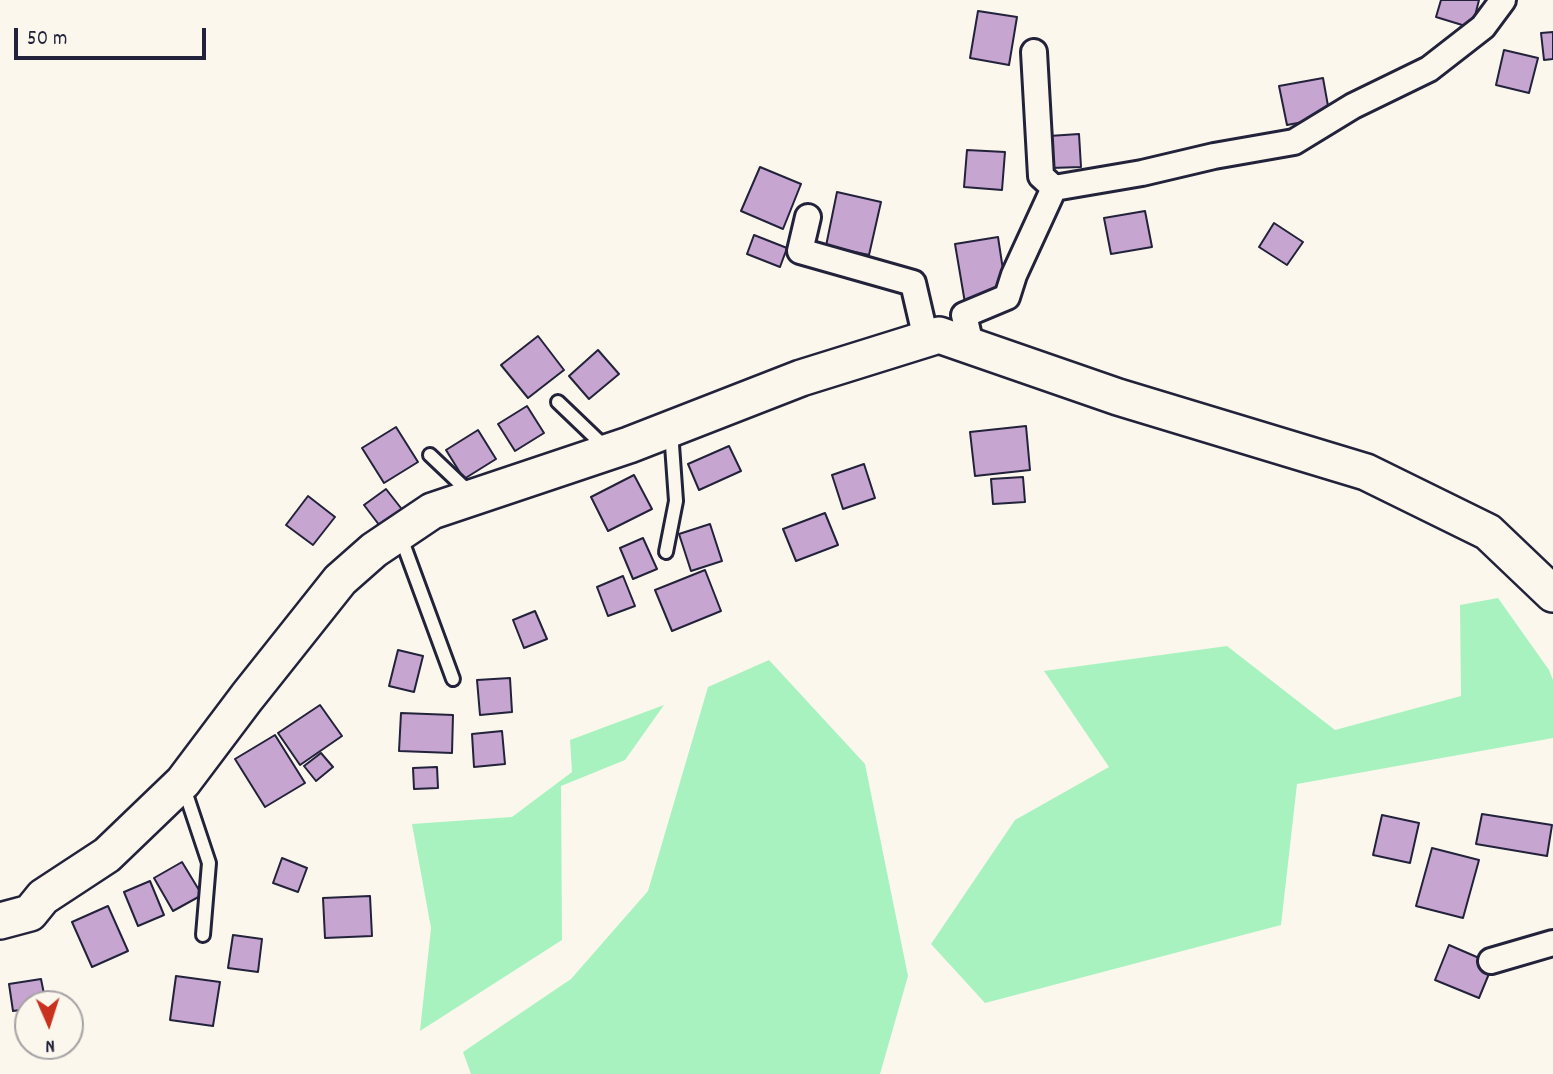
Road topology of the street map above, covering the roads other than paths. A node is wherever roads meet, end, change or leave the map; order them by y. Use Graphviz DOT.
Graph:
graph roads {
  1 [pos="1503,0"];
  2 [pos="1034,52"];
  3 [pos="1054,188"];
  4 [pos="808,217"];
  5 [pos="926,339"];
  6 [pos="971,345"];
  7 [pos="558,402"];
  8 [pos="671,428"];
  9 [pos="609,451"];
  10 [pos="430,455"];
  11 [pos="475,497"];
  12 [pos="399,533"];
  13 [pos="666,552"];
  14 [pos="1553,594"];
  15 [pos="453,679"];
  16 [pos="183,782"];
  17 [pos="0,921"];
  18 [pos="202,935"];
  19 [pos="1553,943"];
  20 [pos="1491,961"];
  1 -- 3 [label="street"];
  2 -- 3 [label="street"];
  3 -- 6 [label="street"];
  4 -- 5 [label="street"];
  5 -- 6 [label="street"];
  5 -- 8 [label="street"];
  6 -- 14 [label="street"];
  7 -- 9 [label="lane"];
  8 -- 9 [label="street"];
  8 -- 13 [label="lane"];
  9 -- 11 [label="street"];
  10 -- 11 [label="lane"];
  11 -- 12 [label="street"];
  12 -- 15 [label="lane"];
  12 -- 16 [label="street"];
  16 -- 17 [label="street"];
  16 -- 18 [label="lane"];
  19 -- 20 [label="street"];
}
